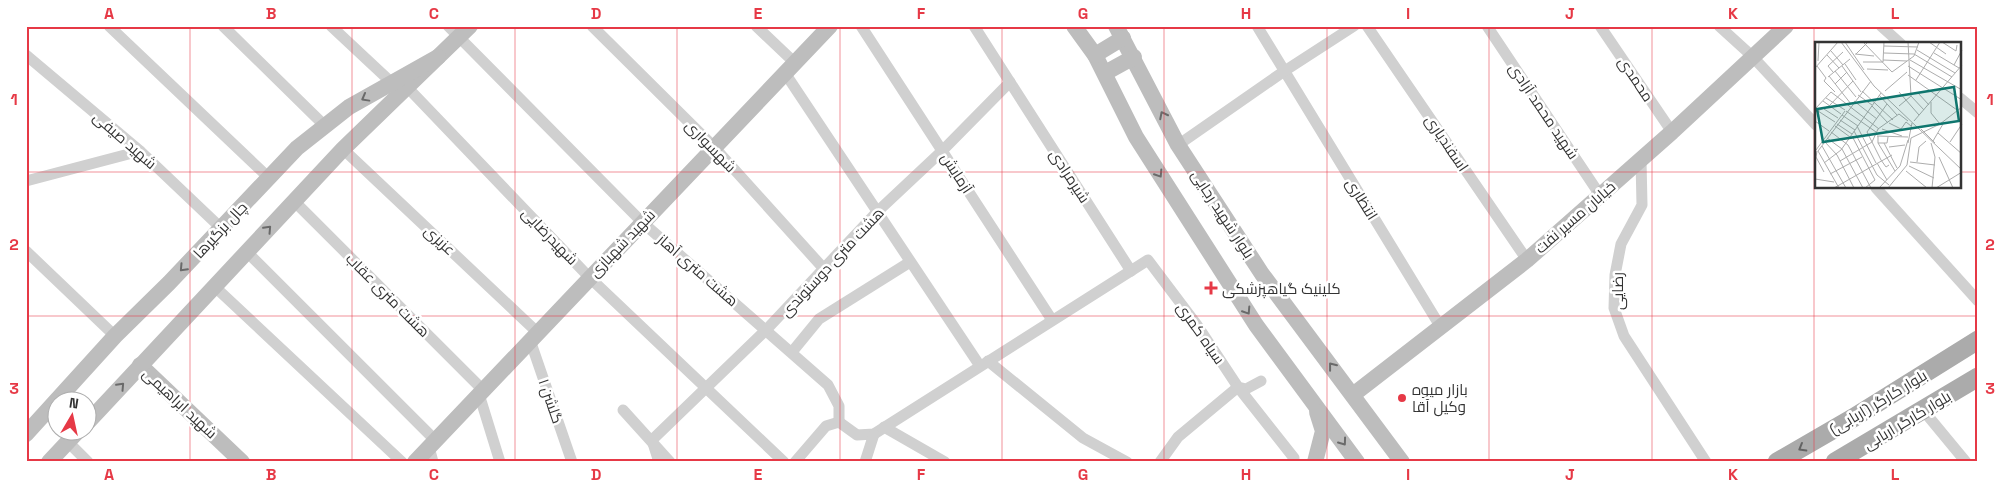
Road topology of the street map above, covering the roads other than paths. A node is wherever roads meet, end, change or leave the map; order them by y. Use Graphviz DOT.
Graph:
graph roads {
  1 [pos="108,26"];
  2 [pos="223,26"];
  3 [pos="331,26"];
  4 [pos="592,26"];
  5 [pos="756,26"];
  6 [pos="830,26"];
  7 [pos="861,26"];
  8 [pos="974,26"];
  9 [pos="1074,26"];
  10 [pos="1257,26"];
  11 [pos="1367,26"];
  12 [pos="1487,26"];
  13 [pos="1600,26"];
  14 [pos="1719,26"];
  15 [pos="1786,26"];
  16 [pos="1881,26"];
  17 [pos="1353,27"];
  18 [pos="459,30"];
  19 [pos="1119,32"];
  20 [pos="1899,42"];
  21 [pos="26,55"];
  22 [pos="1095,55"];
  23 [pos="1752,56"];
  24 [pos="438,57"];
  25 [pos="1134,58"];
  26 [pos="790,68"];
  27 [pos="1284,72"];
  28 [pos="1104,74"];
  29 [pos="1010,82"];
  30 [pos="392,83"];
  31 [pos="408,88"];
  32 [pos="1962,100"];
  33 [pos="1978,113"];
  34 [pos="1815,123"];
  35 [pos="325,126"];
  36 [pos="1672,132"];
  37 [pos="1178,145"];
  38 [pos="714,147"];
  39 [pos="343,149"];
  40 [pos="140,151"];
  41 [pos="942,152"];
  42 [pos="1641,160"];
  43 [pos="269,178"];
  44 [pos="26,181"];
  45 [pos="1877,189"];
  46 [pos="1600,195"];
  47 [pos="294,201"];
  48 [pos="877,212"];
  49 [pos="642,222"];
  50 [pos="221,228"];
  51 [pos="26,251"];
  52 [pos="247,252"];
  53 [pos="1527,260"];
  54 [pos="910,262"];
  55 [pos="825,270"];
  56 [pos="1130,271"];
  57 [pos="589,277"];
  58 [pos="214,286"];
  59 [pos="1978,301"];
  60 [pos="1052,320"];
  61 [pos="1440,326"];
  62 [pos="767,330"];
  63 [pos="115,336"];
  64 [pos="534,336"];
  65 [pos="1978,340"];
  66 [pos="792,352"];
  67 [pos="984,364"];
  68 [pos="140,365"];
  69 [pos="1978,377"];
  70 [pos="1261,381"];
  71 [pos="1238,387"];
  72 [pos="706,390"];
  73 [pos="481,392"];
  74 [pos="1307,392"];
  75 [pos="1354,394"];
  76 [pos="624,410"];
  77 [pos="1922,410"];
  78 [pos="98,411"];
  79 [pos="839,422"];
  80 [pos="28,427"];
  81 [pos="884,427"];
  82 [pos="874,434"];
  83 [pos="1382,434"];
  84 [pos="70,440"];
  85 [pos="76,440"];
  86 [pos="652,440"];
  87 [pos="432,450"];
  88 [pos="1294,458"];
  89 [pos="49,462"];
  90 [pos="88,462"];
  91 [pos="242,462"];
  92 [pos="402,462"];
  93 [pos="415,462"];
  94 [pos="500,462"];
  95 [pos="572,462"];
  96 [pos="659,462"];
  97 [pos="670,462"];
  98 [pos="784,462"];
  99 [pos="795,462"];
  100 [pos="865,462"];
  101 [pos="945,462"];
  102 [pos="1127,462"];
  103 [pos="1160,462"];
  104 [pos="1315,462"];
  105 [pos="1357,462"];
  106 [pos="1402,462"];
  107 [pos="1414,462"];
  108 [pos="1706,462"];
  109 [pos="1777,462"];
  110 [pos="1835,462"];
  111 [pos="1966,462"];
  1 -- 43 [label="street"];
  2 -- 35 [label="street"];
  3 -- 30 [label="street"];
  4 -- 38 [label="street, شهسواری"];
  5 -- 26 [label="street"];
  6 -- 26 [label="street, شهید شهبازی"];
  7 -- 41 [label="street, آزمایش"];
  8 -- 29 [label="street, شیرمرادی"];
  9 -- 22 [label="street"];
  10 -- 27 [label="street, انتظاری"];
  11 -- 53 [label="street, اسفندیاری"];
  12 -- 46 [label="street, شهید محمد آزادی"];
  13 -- 36 [label="street, محمدی"];
  14 -- 23 [label="street"];
  15 -- 23 [label="street, خیابان مسیر نفت"];
  16 -- 20 [label="street"];
  17 -- 27 [label="street"];
  18 -- 24 [label="street, چال بزگیرها"];
  18 -- 49 [label="street, هشت متری آهاز"];
  19 -- 22 [label="street"];
  19 -- 25 [label="street, بلوار شهید رجایی"];
  21 -- 40 [label="street, شهید صیفی"];
  22 -- 28 [label="street"];
  23 -- 34 [label="street"];
  23 -- 36 [label="street, خیابان مسیر نفت"];
  24 -- 30 [label="street, چال بزگیرها"];
  24 -- 31 [label="street, چال بزگیرها"];
  25 -- 28 [label="street"];
  37 -- 25 [label="street, بلوار شهید رجایی, one-way"];
  26 -- 38 [label="street, شهید شهبازی"];
  26 -- 48 [label="street"];
  27 -- 37 [label="street"];
  27 -- 61 [label="street, انتظاری"];
  28 -- 74 [label="street, one-way"];
  29 -- 41 [label="street, هشت متری دوستوندی"];
  29 -- 56 [label="street, شیرمرادی"];
  30 -- 35 [label="street, چال بزگیرها, one-way"];
  31 -- 39 [label="street, چال بزگیرها"];
  31 -- 57 [label="street, شهیدرضایی"];
  32 -- 33 [label="street"];
  35 -- 43 [label="street, چال بزگیرها"];
  36 -- 42 [label="street, خیابان مسیر نفت"];
  75 -- 37 [label="street, بلوار شهید رجایی, one-way"];
  38 -- 49 [label="street, شهید شهبازی"];
  38 -- 55 [label="street, شهسواری"];
  39 -- 47 [label="street, چال بزگیرها"];
  39 -- 64 [label="street, عزیزی"];
  40 -- 44 [label="street"];
  40 -- 50 [label="street, شهید صیفی"];
  41 -- 48 [label="street, هشت متری دوستوندی"];
  41 -- 60 [label="street, آزمایش"];
  42 -- 46 [label="street, خیابان مسیر نفت"];
  42 -- 108 [label="street, رضایی"];
  43 -- 50 [label="street, چال بزگیرها"];
  45 -- 59 [label="street"];
  46 -- 53 [label="street, خیابان مسیر نفت"];
  52 -- 47 [label="street, چال بزگیرها, one-way"];
  47 -- 73 [label="street, هشت متری عقاب"];
  48 -- 54 [label="street"];
  48 -- 55 [label="street, هشت متری دوستوندی"];
  49 -- 57 [label="street, شهید شهبازی"];
  49 -- 62 [label="street, هشت متری آهاز"];
  50 -- 63 [label="street, چال بزگیرها, one-way"];
  51 -- 63 [label="street"];
  52 -- 58 [label="street, چال بزگیرها"];
  52 -- 87 [label="street"];
  53 -- 61 [label="street, خیابان مسیر نفت"];
  54 -- 66 [label="street"];
  54 -- 67 [label="street"];
  55 -- 62 [label="street, هشت متری دوستوندی"];
  56 -- 60 [label="street"];
  56 -- 71 [label="street, سیاه کمری"];
  57 -- 64 [label="street, شهید شهبازی"];
  57 -- 72 [label="street, شهیدرضایی"];
  58 -- 68 [label="street, چال بزگیرها"];
  58 -- 92 [label="street"];
  60 -- 67 [label="street"];
  61 -- 75 [label="street, خیابان مسیر نفت"];
  62 -- 66 [label="street, هشت متری آهاز"];
  62 -- 72 [label="street, هشت متری دوستوندی"];
  63 -- 80 [label="street, چال بزگیرها"];
  64 -- 73 [label="street, شهید شهبازی"];
  64 -- 95 [label="street, گلشن ۱"];
  65 -- 109 [label="main road, بلوار کارگر (اربابی), one-way"];
  66 -- 79 [label="street, هشت متری آهاز"];
  67 -- 81 [label="street"];
  67 -- 102 [label="street"];
  78 -- 68 [label="street, چال بزگیرها, one-way"];
  68 -- 91 [label="street, شهید ابراهیمی"];
  69 -- 77 [label="main road, بلوار کارگر اربابی"];
  70 -- 71 [label="street"];
  71 -- 88 [label="street, سیاه کمری"];
  71 -- 103 [label="street"];
  72 -- 86 [label="street, هشت متری دوستوندی"];
  72 -- 98 [label="street, شهیدرضایی"];
  73 -- 87 [label="street, شهید شهبازی"];
  73 -- 94 [label="street"];
  74 -- 104 [label="street"];
  74 -- 105 [label="street, one-way"];
  75 -- 83 [label="street, بلوار شهید رجایی"];
  76 -- 86 [label="street"];
  77 -- 110 [label="main road, بلوار کارگر اربابی"];
  77 -- 111 [label="street"];
  79 -- 82 [label="street"];
  79 -- 99 [label="street"];
  81 -- 82 [label="street"];
  81 -- 101 [label="street"];
  82 -- 100 [label="street"];
  83 -- 106 [label="street, بلوار شهید رجایی"];
  83 -- 107 [label="street"];
  84 -- 89 [label="street"];
  85 -- 90 [label="street"];
  86 -- 96 [label="street"];
  86 -- 97 [label="street"];
  87 -- 93 [label="street, شهید شهبازی"];
}
